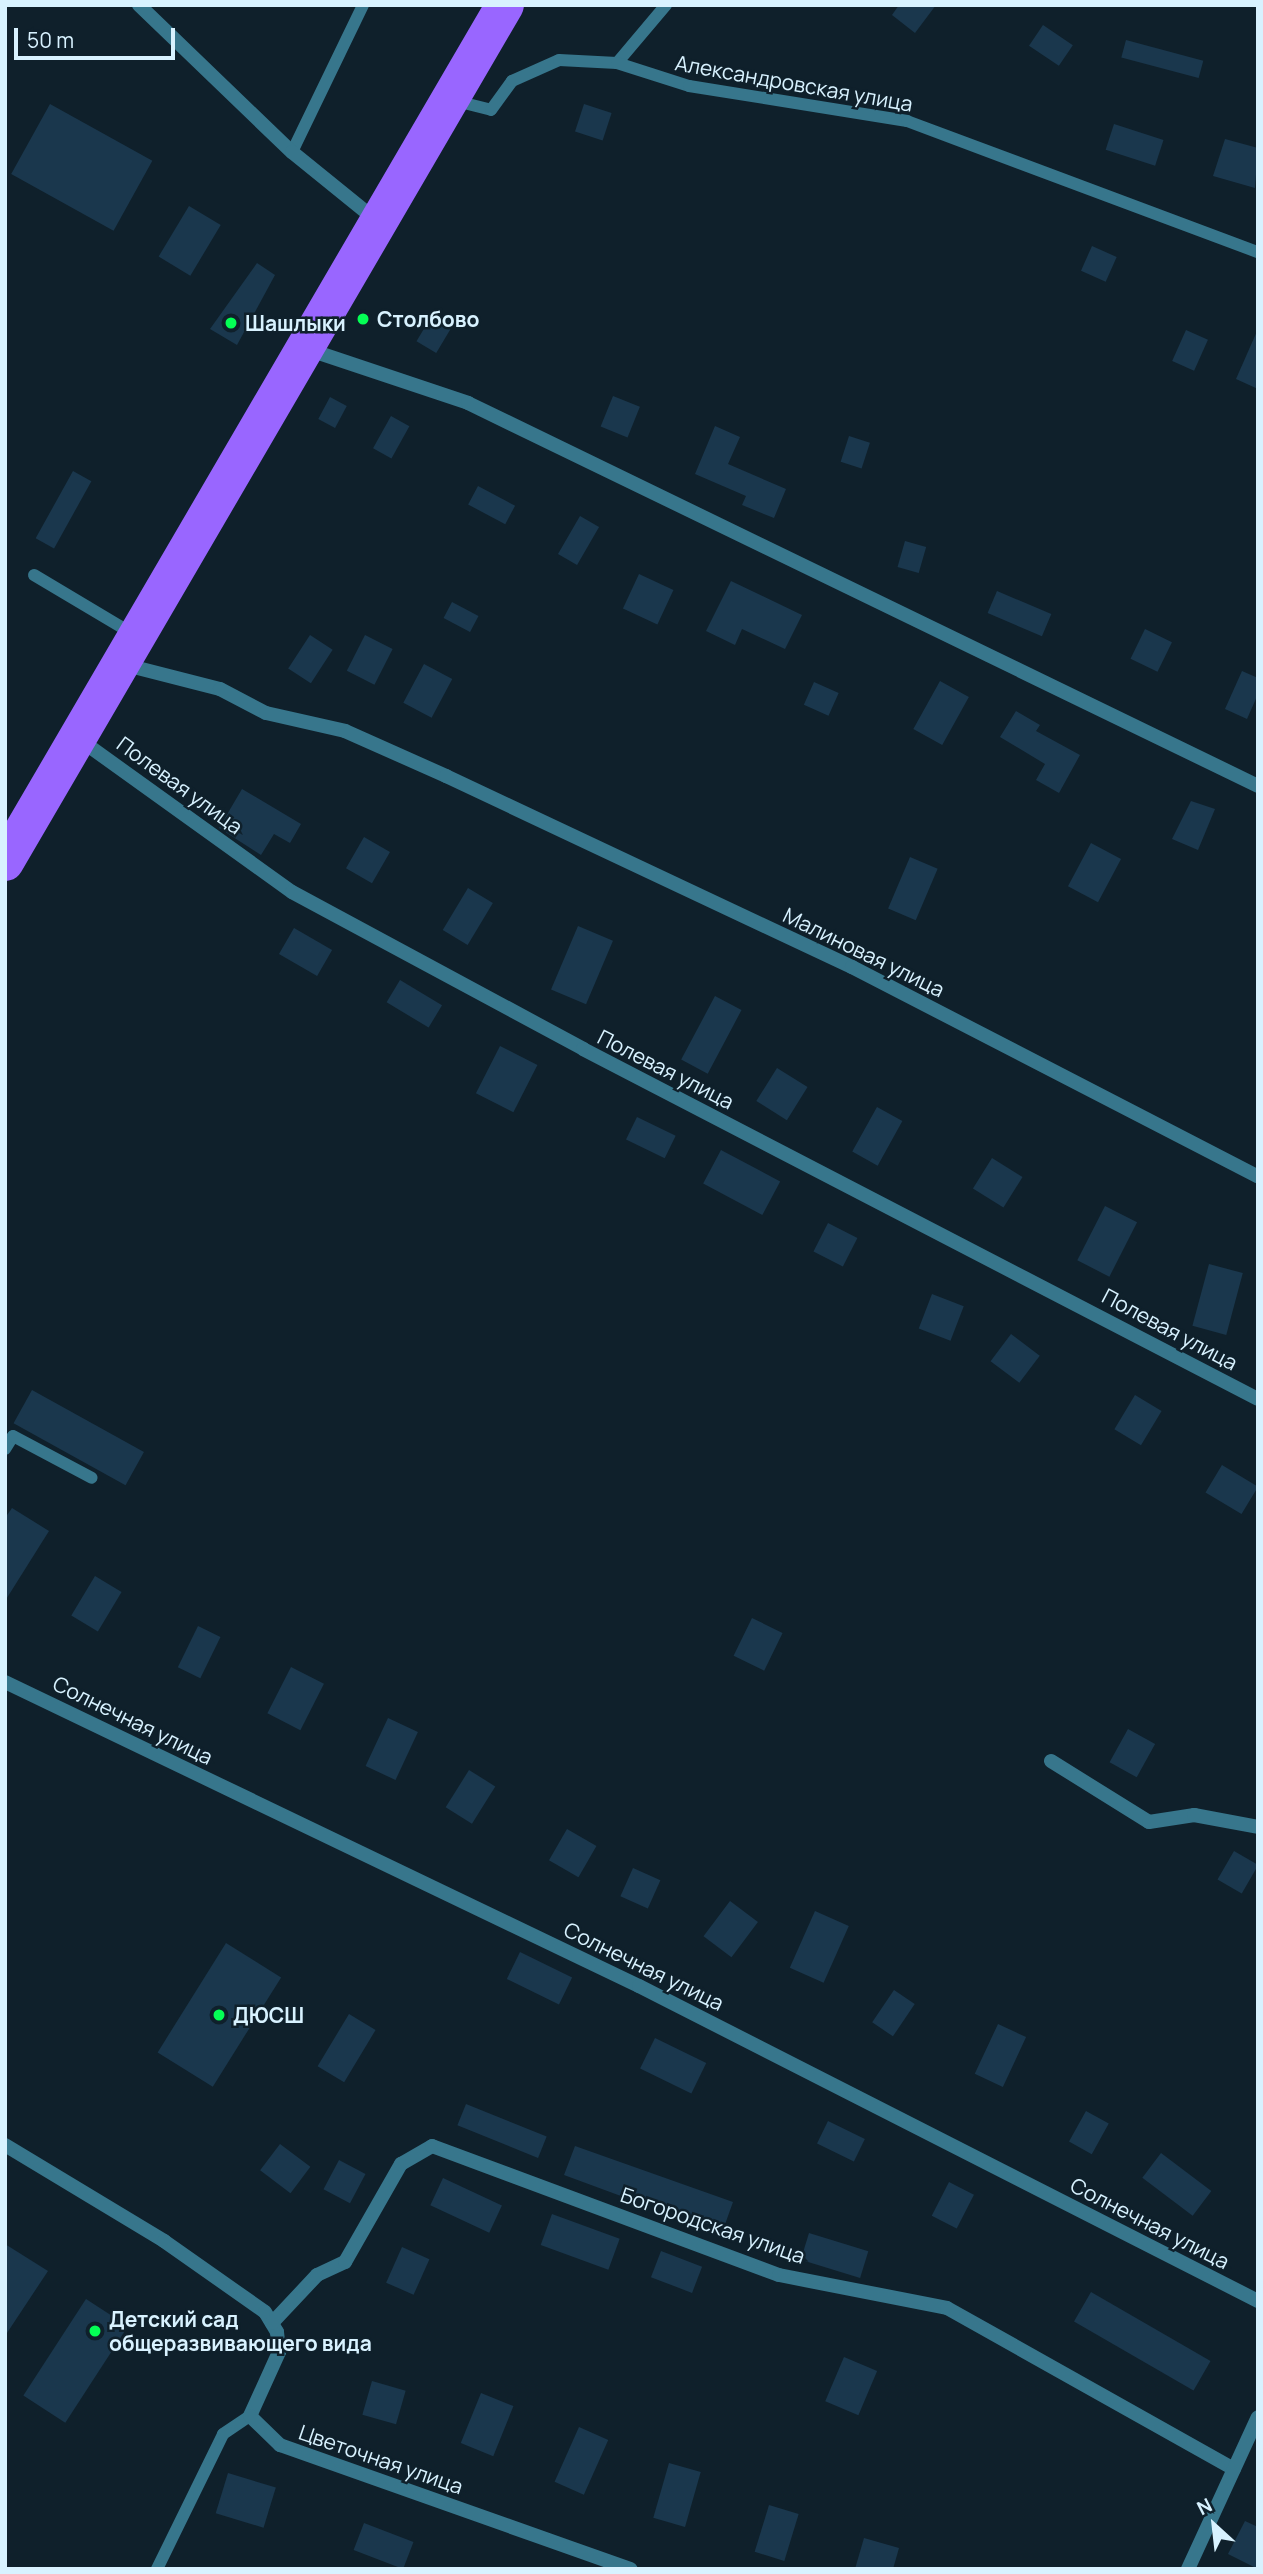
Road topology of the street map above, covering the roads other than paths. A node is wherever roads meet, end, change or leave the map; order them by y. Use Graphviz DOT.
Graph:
graph roads {
  1 [pos="139,5"];
  2 [pos="363,5"];
  3 [pos="505,5"];
  4 [pos="666,5"];
  5 [pos="617,64"];
  6 [pos="449,99"];
  7 [pos="292,152"];
  8 [pos="377,221"];
  9 [pos="1258,251"];
  10 [pos="302,348"];
  11 [pos="34,575"];
  12 [pos="128,650"];
  13 [pos="78,738"];
  14 [pos="1258,786"];
  15 [pos="5,862"];
  16 [pos="1258,1177"];
  17 [pos="1258,1399"];
  18 [pos="5,1449"];
  19 [pos="92,1478"];
  20 [pos="5,1682"];
  21 [pos="1051,1761"];
  22 [pos="1258,1827"];
  23 [pos="5,2145"];
  24 [pos="1258,2301"];
  25 [pos="272,2323"];
  26 [pos="250,2416"];
  27 [pos="1258,2417"];
  28 [pos="1234,2469"];
  29 [pos="157,2569"];
  30 [pos="631,2569"];
  31 [pos="1188,2569"];
  1 -- 7 [label="street"];
  2 -- 7 [label="lane"];
  3 -- 6 [label="highway"];
  4 -- 5 [label="lane"];
  5 -- 6 [label="lane, Александровская улица"];
  5 -- 9 [label="lane, Александровская улица"];
  6 -- 8 [label="highway"];
  7 -- 8 [label="street"];
  8 -- 10 [label="highway"];
  10 -- 12 [label="highway"];
  10 -- 14 [label="street"];
  11 -- 12 [label="lane"];
  12 -- 13 [label="highway"];
  12 -- 16 [label="street, Малиновая улица"];
  13 -- 15 [label="highway"];
  13 -- 17 [label="street, Полевая улица"];
  18 -- 19 [label="lane"];
  20 -- 24 [label="street, Солнечная улица"];
  21 -- 22 [label="street"];
  23 -- 25 [label="street"];
  25 -- 26 [label="street"];
  25 -- 28 [label="street, Богородская улица"];
  26 -- 29 [label="lane"];
  26 -- 30 [label="street, Цветочная улица"];
  27 -- 28 [label="street"];
  28 -- 31 [label="street"];
}
